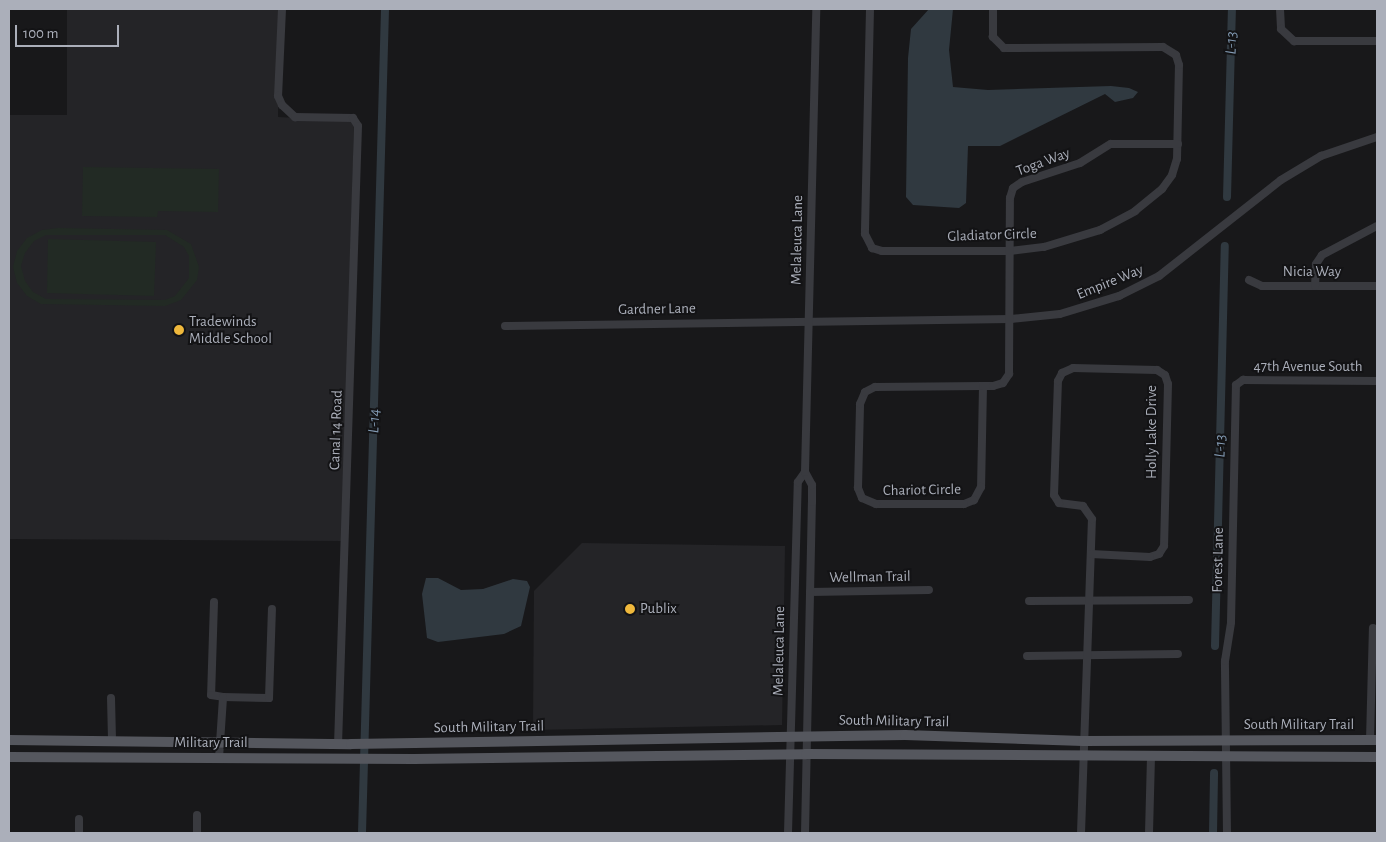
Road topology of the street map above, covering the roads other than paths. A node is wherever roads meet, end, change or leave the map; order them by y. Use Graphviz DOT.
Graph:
graph roads {
  1 [pos="282,9"];
  2 [pos="816,9"];
  3 [pos="870,9"];
  4 [pos="992,9"];
  5 [pos="1280,9"];
  6 [pos="1377,41"];
  7 [pos="1377,137"];
  8 [pos="1178,144"];
  9 [pos="1377,226"];
  10 [pos="1010,250"];
  11 [pos="1249,280"];
  12 [pos="1315,286"];
  13 [pos="1377,286"];
  14 [pos="1011,319"];
  15 [pos="809,320"];
  16 [pos="505,326"];
  17 [pos="1239,381"];
  18 [pos="1377,381"];
  19 [pos="983,386"];
  20 [pos="806,472"];
  21 [pos="1091,554"];
  22 [pos="929,590"];
  23 [pos="810,592"];
  24 [pos="1090,600"];
  25 [pos="1189,600"];
  26 [pos="1029,601"];
  27 [pos="214,602"];
  28 [pos="272,609"];
  29 [pos="1373,628"];
  30 [pos="1178,654"];
  31 [pos="1027,656"];
  32 [pos="1088,656"];
  33 [pos="222,697"];
  34 [pos="111,698"];
  35 [pos="791,735"];
  36 [pos="807,735"];
  37 [pos="650,738"];
  38 [pos="9,740"];
  39 [pos="112,740"];
  40 [pos="1083,740"];
  41 [pos="1223,740"];
  42 [pos="1374,740"];
  43 [pos="219,741"];
  44 [pos="544,741"];
  45 [pos="338,744"];
  46 [pos="411,744"];
  47 [pos="790,754"];
  48 [pos="806,754"];
  49 [pos="9,757"];
  50 [pos="526,757"];
  51 [pos="559,757"];
  52 [pos="1083,757"];
  53 [pos="1151,757"];
  54 [pos="1377,757"];
  55 [pos="219,758"];
  56 [pos="1224,758"];
  57 [pos="414,759"];
  58 [pos="197,815"];
  59 [pos="79,819"];
  60 [pos="79,833"];
  61 [pos="197,833"];
  62 [pos="788,833"];
  63 [pos="804,833"];
  64 [pos="1081,833"];
  65 [pos="1149,833"];
  66 [pos="1226,833"];
  1 -- 45 [label="street, Canal 14 Road"];
  2 -- 15 [label="street, Melaleuca Lane"];
  3 -- 10 [label="street, Gladiator Circle"];
  4 -- 8 [label="street, Gladiator Circle"];
  5 -- 6 [label="street"];
  7 -- 14 [label="street, Empire Way"];
  8 -- 10 [label="street, Gladiator Circle"];
  8 -- 10 [label="street, Toga Way"];
  9 -- 12 [label="street"];
  10 -- 14 [label="street, Toga Way"];
  11 -- 12 [label="street, Nicia Way"];
  12 -- 13 [label="street, Nicia Way"];
  14 -- 15 [label="street, Empire Way"];
  14 -- 19 [label="street, Chariot Circle"];
  15 -- 16 [label="street, Gardner Lane"];
  15 -- 20 [label="street, Melaleuca Lane"];
  17 -- 18 [label="street, 47th Avenue South"];
  17 -- 41 [label="street, Forest Lane"];
  19 -- 19 [label="street, Chariot Circle"];
  20 -- 23 [label="street, Melaleuca Lane"];
  20 -- 35 [label="street, Melaleuca Lane"];
  21 -- 21 [label="street, Holly Lake Drive"];
  21 -- 24 [label="street, Holly Lake Drive"];
  22 -- 23 [label="street, Wellman Trail"];
  23 -- 36 [label="street, Melaleuca Lane"];
  24 -- 25 [label="street"];
  24 -- 26 [label="street"];
  24 -- 32 [label="street, Holly Lake Drive"];
  27 -- 33 [label="street"];
  28 -- 33 [label="street"];
  29 -- 42 [label="street"];
  30 -- 32 [label="street"];
  31 -- 32 [label="street"];
  32 -- 40 [label="street, Holly Lake Drive"];
  33 -- 43 [label="street"];
  34 -- 39 [label="street"];
  35 -- 36 [label="main road, South Military Trail"];
  35 -- 37 [label="main road, South Military Trail"];
  35 -- 47 [label="street, Melaleuca Lane"];
  36 -- 40 [label="main road, South Military Trail"];
  36 -- 48 [label="street, Melaleuca Lane"];
  37 -- 44 [label="main road, South Military Trail"];
  37 -- 51 [label="main road"];
  38 -- 39 [label="main road, Military Trail"];
  39 -- 43 [label="main road, Military Trail"];
  40 -- 41 [label="main road, South Military Trail"];
  40 -- 52 [label="street, Holly Lake Drive"];
  41 -- 42 [label="main road, South Military Trail"];
  41 -- 56 [label="street, Forest Lane"];
  43 -- 45 [label="main road, Military Trail"];
  43 -- 55 [label="street"];
  44 -- 46 [label="main road, South Military Trail"];
  44 -- 50 [label="main road"];
  45 -- 46 [label="main road, Military Trail"];
  47 -- 48 [label="main road, South Military Trail"];
  47 -- 51 [label="main road, South Military Trail"];
  47 -- 62 [label="street, Melaleuca Lane"];
  48 -- 52 [label="main road, South Military Trail"];
  48 -- 63 [label="street, Melaleuca Lane"];
  49 -- 55 [label="main road, Military Trail"];
  50 -- 51 [label="main road, South Military Trail"];
  50 -- 57 [label="main road, South Military Trail"];
  52 -- 53 [label="main road, South Military Trail"];
  52 -- 64 [label="street, Holly Lake Drive"];
  53 -- 56 [label="main road, South Military Trail"];
  53 -- 65 [label="street"];
  54 -- 56 [label="main road, South Military Trail"];
  55 -- 57 [label="main road, Military Trail"];
  56 -- 66 [label="street, Forest Lane"];
  58 -- 61 [label="street"];
  59 -- 60 [label="street"];
}
